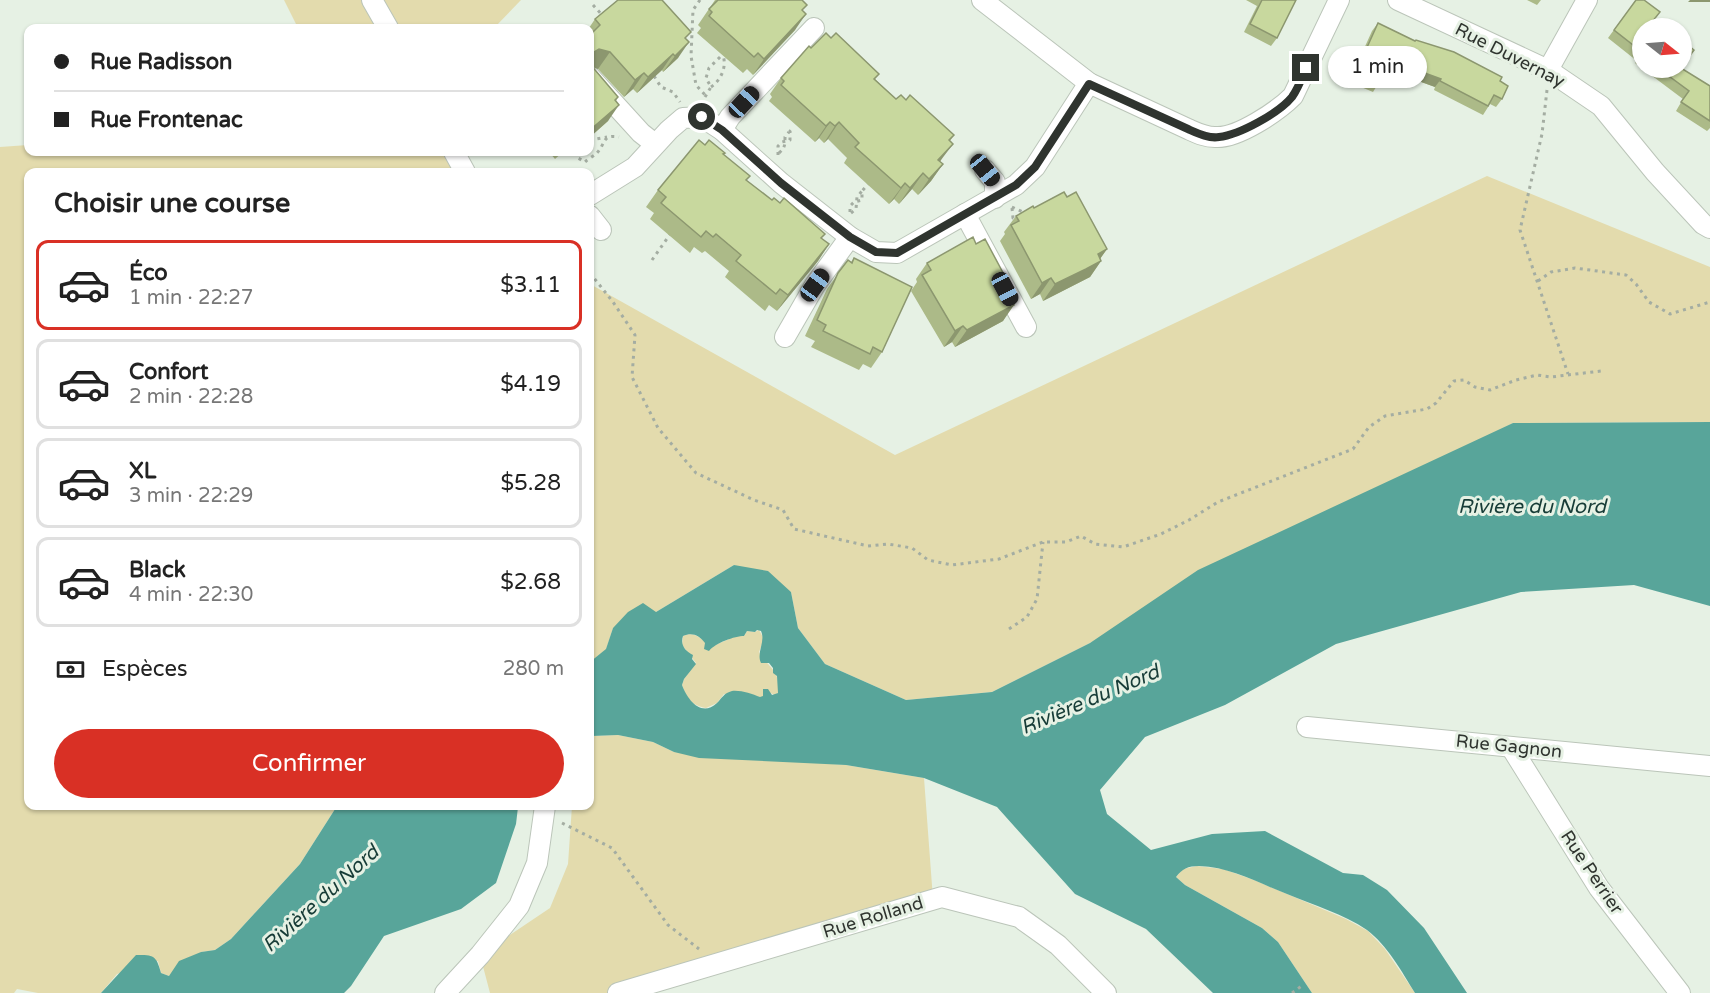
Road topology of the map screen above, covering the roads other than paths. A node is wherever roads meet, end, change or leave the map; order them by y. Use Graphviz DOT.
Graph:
graph roads {
  1 [pos="372,0"];
  2 [pos="982,0"];
  3 [pos="1339,0"];
  4 [pos="1398,0"];
  5 [pos="1587,0"];
  6 [pos="386,24"];
  7 [pos="814,28"];
  8 [pos="1548,70"];
  9 [pos="594,81"];
  10 [pos="1089,84"];
  11 [pos="722,130"];
  12 [pos="648,139"];
  13 [pos="985,170"];
  14 [pos="594,193"];
  15 [pos="1004,199"];
  16 [pos="966,214"];
  17 [pos="1710,228"];
  18 [pos="850,237"];
  19 [pos="1026,327"];
  20 [pos="785,337"];
  21 [pos="1308,727"];
  22 [pos="1511,747"];
  23 [pos="1710,766"];
  24 [pos="544,810"];
  25 [pos="445,993"];
  26 [pos="618,993"];
  27 [pos="1106,993"];
  28 [pos="1680,993"];
  1 -- 6 [label="street"];
  2 -- 10 [label="street"];
  3 -- 10 [label="street"];
  4 -- 8 [label="street, Rue Duvernay"];
  5 -- 8 [label="street"];
  7 -- 11 [label="street"];
  8 -- 17 [label="street, Rue Duvernay"];
  9 -- 12 [label="street"];
  10 -- 15 [label="street"];
  11 -- 12 [label="street"];
  11 -- 18 [label="street"];
  12 -- 14 [label="street"];
  13 -- 15 [label="street"];
  15 -- 16 [label="street"];
  16 -- 18 [label="street"];
  16 -- 19 [label="street"];
  18 -- 20 [label="street"];
  21 -- 22 [label="street, Rue Gagnon"];
  22 -- 23 [label="street, Rue Gagnon"];
  22 -- 28 [label="street, Rue Perrier"];
  24 -- 25 [label="street"];
  26 -- 27 [label="street, Rue Rolland"];
}
